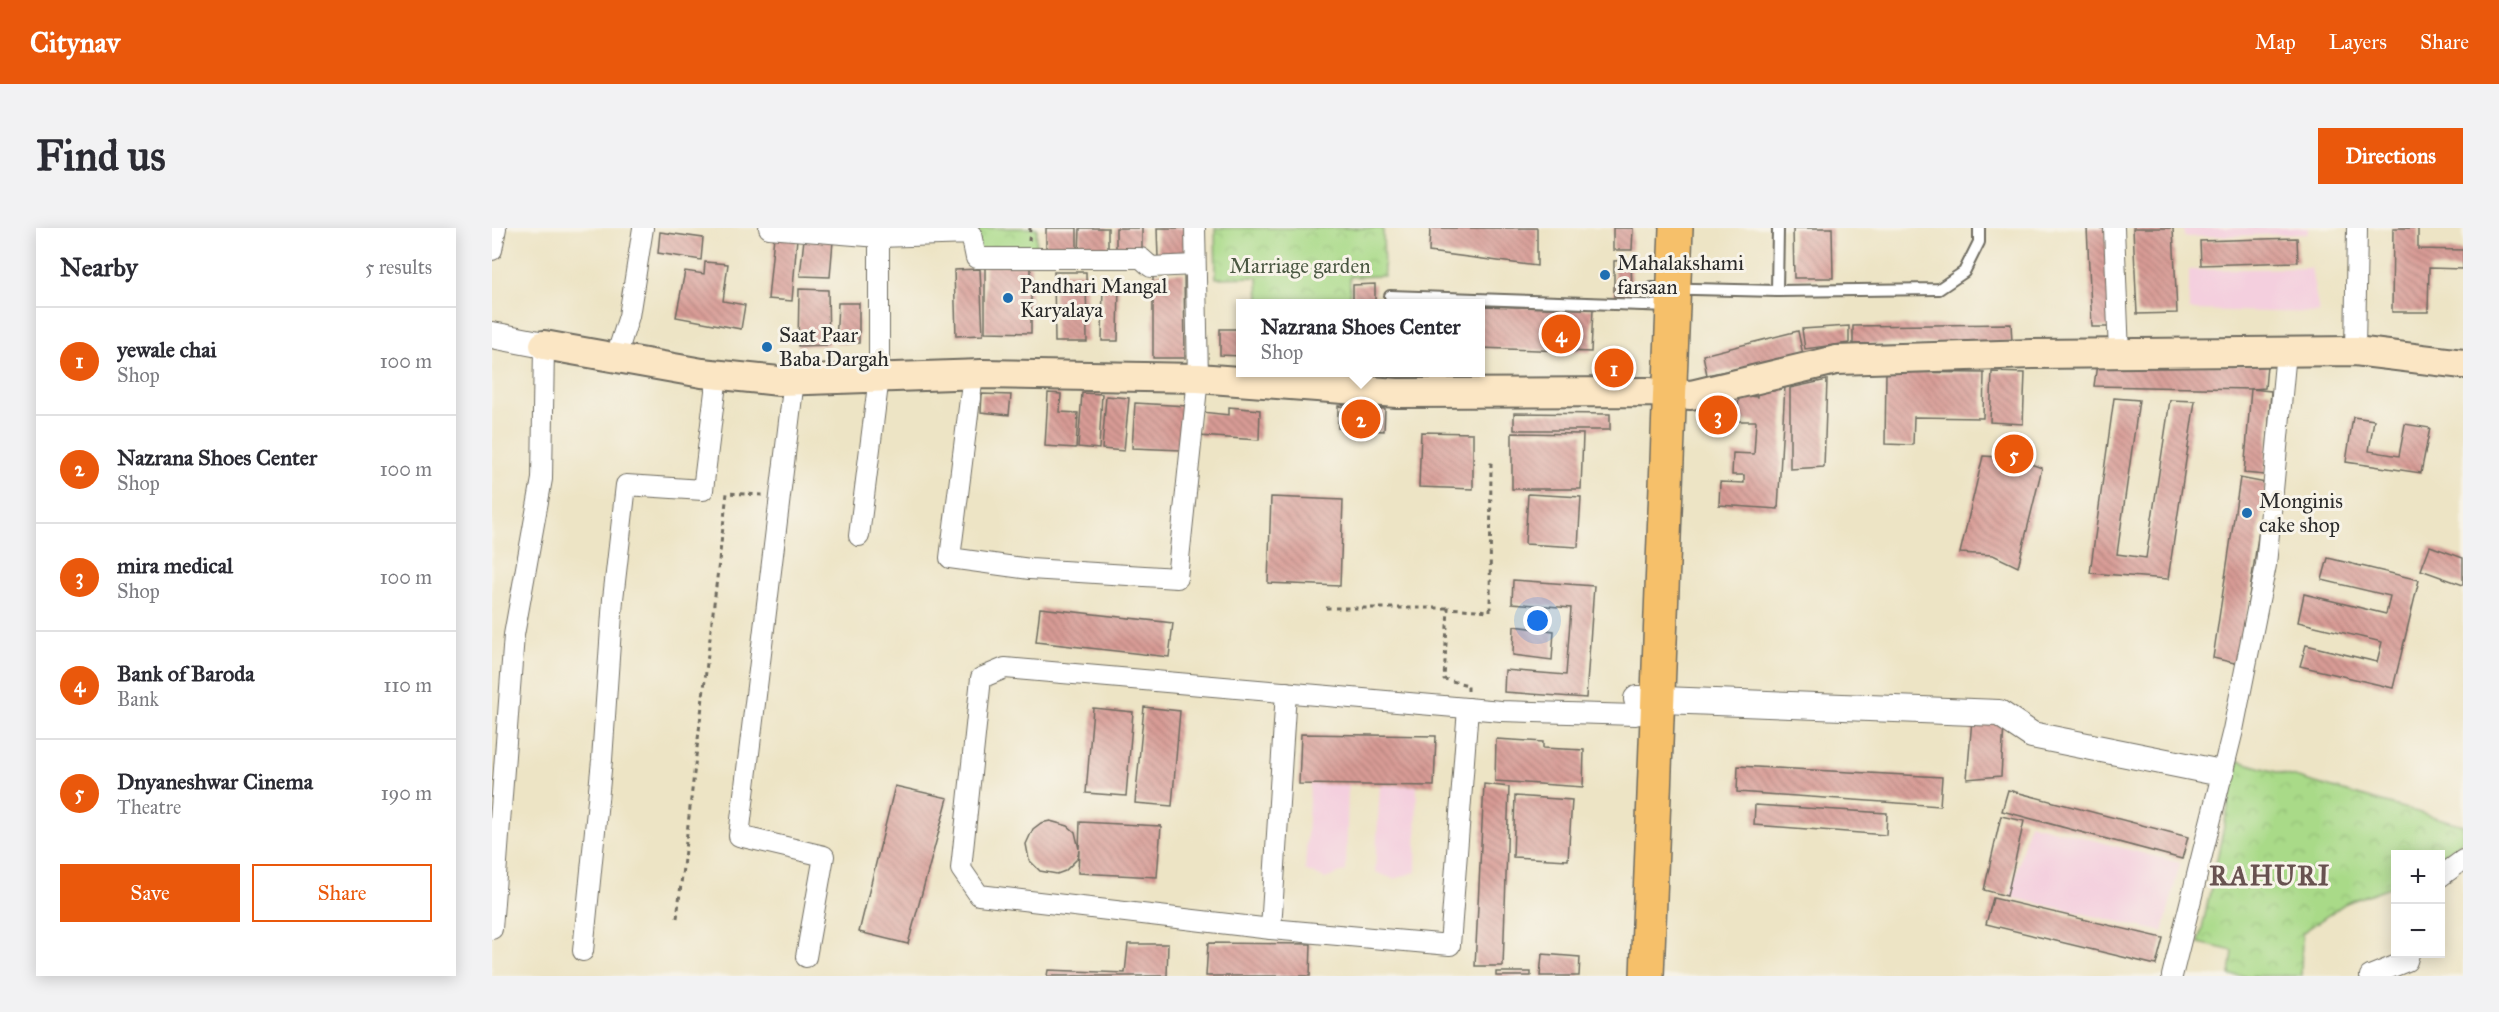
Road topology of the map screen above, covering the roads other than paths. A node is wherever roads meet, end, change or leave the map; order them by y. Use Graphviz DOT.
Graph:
graph roads {
  1 [pos="496,228"];
  2 [pos="643,228"];
  3 [pos="769,228"];
  4 [pos="1196,228"];
  5 [pos="1654,228"];
  6 [pos="1676,228"];
  7 [pos="1778,228"];
  8 [pos="1979,228"];
  9 [pos="2114,228"];
  10 [pos="2357,228"];
  11 [pos="879,237"];
  12 [pos="492,250"];
  13 [pos="1195,265"];
  14 [pos="1777,291"];
  15 [pos="1390,296"];
  16 [pos="1663,297"];
  17 [pos="492,335"];
  18 [pos="544,345"];
  19 [pos="2355,351"];
  20 [pos="2286,352"];
  21 [pos="2119,354"];
  22 [pos="616,357"];
  23 [pos="2463,364"];
  24 [pos="717,375"];
  25 [pos="973,375"];
  26 [pos="879,377"];
  27 [pos="1198,378"];
  28 [pos="794,380"];
  29 [pos="1659,393"];
  30 [pos="859,536"];
  31 [pos="1286,692"];
  32 [pos="1644,704"];
  33 [pos="1468,708"];
  34 [pos="498,766"];
  35 [pos="2221,773"];
  36 [pos="2463,860"];
  37 [pos="2445,873"];
  38 [pos="1641,875"];
  39 [pos="1271,928"];
  40 [pos="492,929"];
  41 [pos="582,951"];
  42 [pos="806,957"];
  43 [pos="2408,958"];
  44 [pos="1627,976"];
  45 [pos="1647,976"];
  46 [pos="2172,976"];
  47 [pos="2370,976"];
  1 -- 12 [label="street"];
  2 -- 22 [label="street"];
  3 -- 11 [label="street"];
  4 -- 13 [label="street"];
  5 -- 16 [label="highway"];
  6 -- 16 [label="highway"];
  7 -- 14 [label="lane"];
  8 -- 14 [label="lane"];
  9 -- 21 [label="street"];
  10 -- 19 [label="street"];
  11 -- 13 [label="street"];
  11 -- 26 [label="street"];
  13 -- 27 [label="street"];
  14 -- 16 [label="lane"];
  15 -- 16 [label="lane"];
  16 -- 29 [label="highway"];
  17 -- 18 [label="street"];
  18 -- 22 [label="main road"];
  18 -- 34 [label="street"];
  19 -- 20 [label="main road"];
  19 -- 23 [label="main road"];
  20 -- 21 [label="main road"];
  20 -- 35 [label="street"];
  21 -- 29 [label="main road"];
  22 -- 24 [label="main road"];
  24 -- 28 [label="main road"];
  24 -- 41 [label="street"];
  25 -- 26 [label="main road"];
  25 -- 27 [label="main road"];
  25 -- 27 [label="street"];
  26 -- 28 [label="main road"];
  26 -- 30 [label="street"];
  27 -- 29 [label="main road"];
  28 -- 42 [label="street"];
  29 -- 32 [label="highway"];
  31 -- 33 [label="street"];
  31 -- 39 [label="street"];
  31 -- 39 [label="street"];
  32 -- 33 [label="street"];
  32 -- 35 [label="street"];
  32 -- 38 [label="highway"];
  33 -- 39 [label="street"];
  34 -- 40 [label="street"];
  35 -- 46 [label="street"];
  36 -- 37 [label="street"];
  38 -- 44 [label="highway"];
  38 -- 45 [label="highway"];
  43 -- 47 [label="street"];
}
